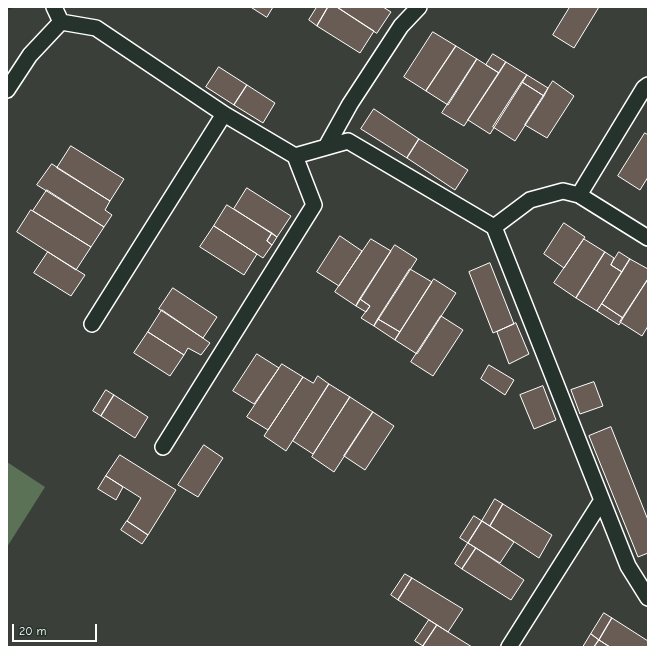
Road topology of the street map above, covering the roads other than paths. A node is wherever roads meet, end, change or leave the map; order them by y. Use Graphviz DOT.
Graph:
graph roads {
  1 [pos="54,7"];
  2 [pos="419,7"];
  3 [pos="61,22"];
  4 [pos="648,85"];
  5 [pos="7,90"];
  6 [pos="224,114"];
  7 [pos="326,147"];
  8 [pos="295,156"];
  9 [pos="579,195"];
  10 [pos="494,227"];
  11 [pos="648,238"];
  12 [pos="92,324"];
  13 [pos="163,447"];
  14 [pos="602,500"];
  15 [pos="648,598"];
  16 [pos="509,647"];
  1 -- 3 [label="lane"];
  2 -- 7 [label="lane"];
  3 -- 5 [label="lane"];
  3 -- 6 [label="lane"];
  4 -- 9 [label="lane"];
  6 -- 8 [label="lane"];
  6 -- 12 [label="lane"];
  7 -- 8 [label="lane"];
  7 -- 10 [label="lane"];
  8 -- 13 [label="lane"];
  9 -- 10 [label="lane"];
  9 -- 11 [label="lane"];
  10 -- 14 [label="lane"];
  14 -- 15 [label="lane"];
  14 -- 16 [label="lane"];
}
